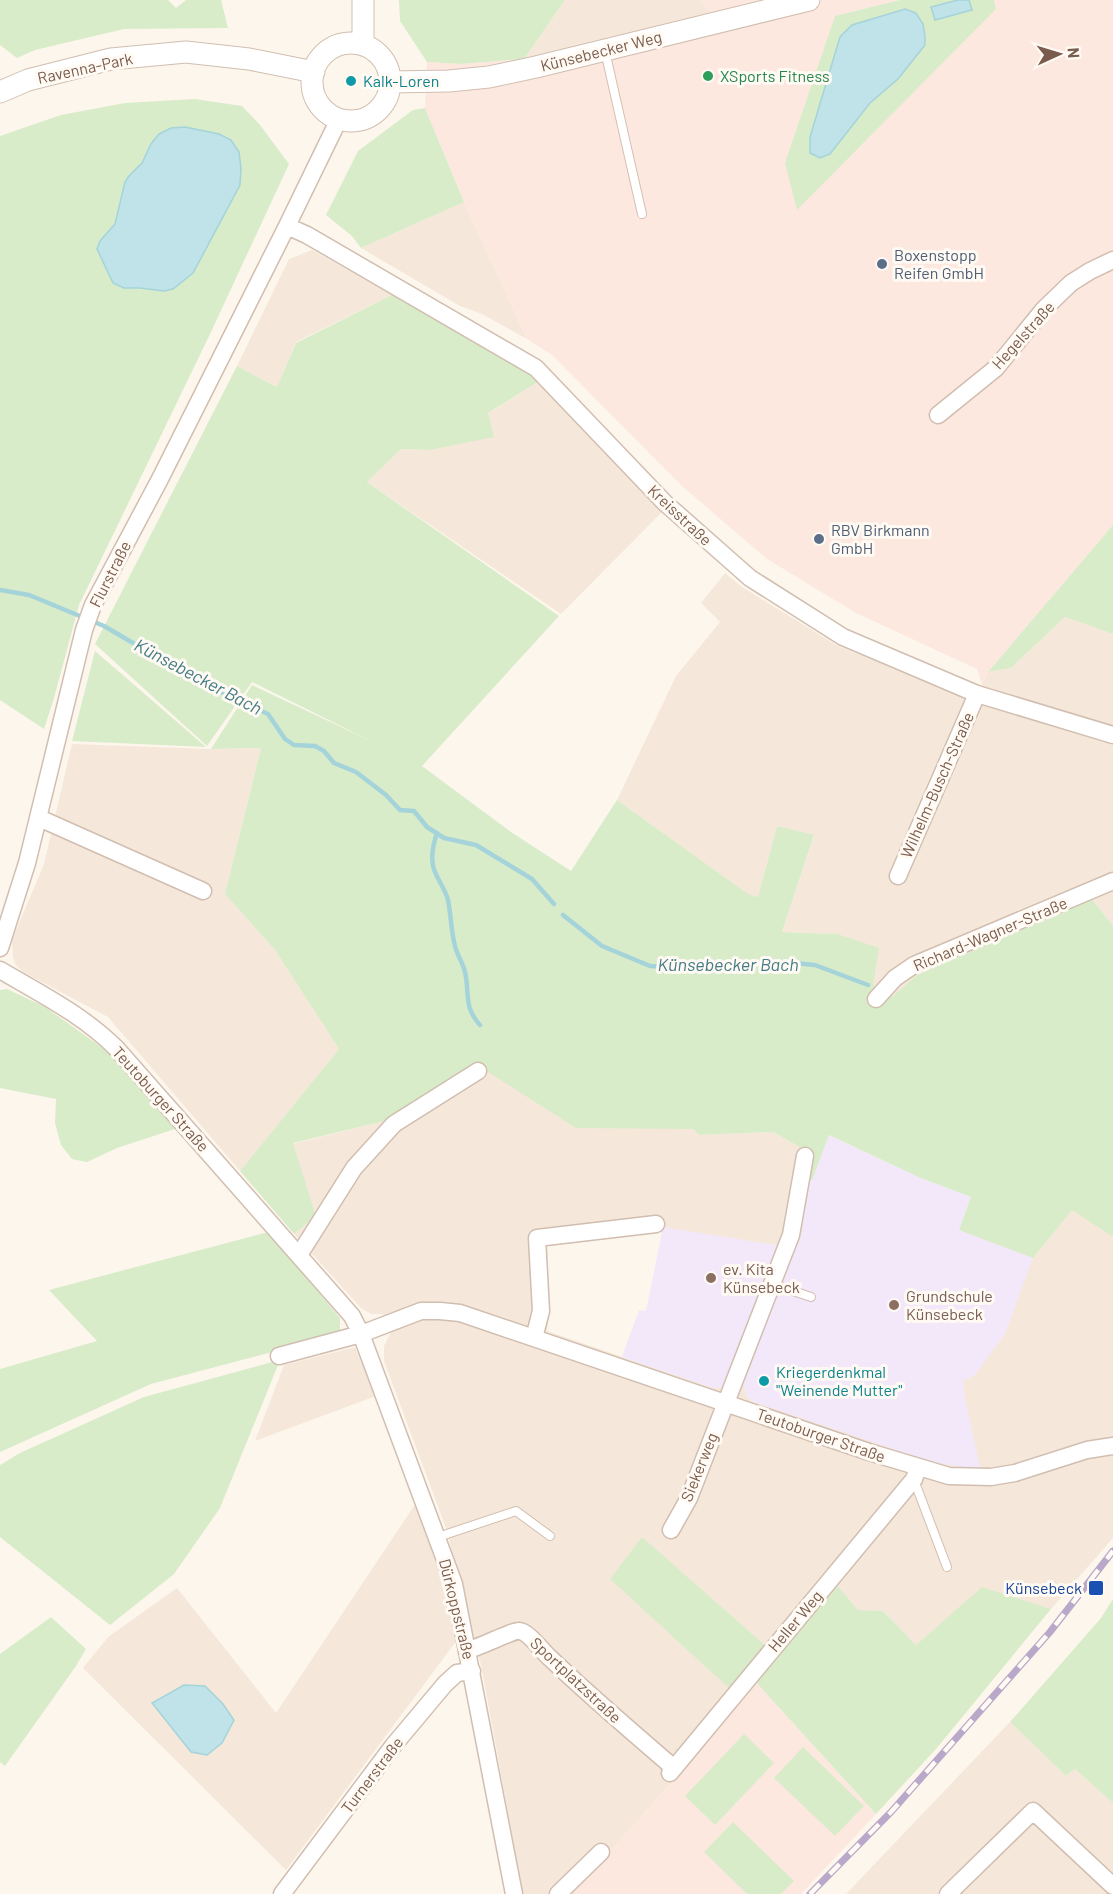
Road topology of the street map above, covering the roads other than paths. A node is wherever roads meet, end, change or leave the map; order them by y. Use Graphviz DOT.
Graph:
graph roads {
  1 [pos="363,0"];
  2 [pos="809,0"];
  3 [pos="363,45"];
  4 [pos="605,50"];
  5 [pos="314,72"];
  6 [pos="390,82"];
  7 [pos="0,92"];
  8 [pos="339,119"];
  9 [pos="642,214"];
  10 [pos="287,226"];
  11 [pos="1113,260"];
  12 [pos="938,415"];
  13 [pos="977,694"];
  14 [pos="1113,735"];
  15 [pos="39,818"];
  16 [pos="898,876"];
  17 [pos="1113,881"];
  18 [pos="203,891"];
  19 [pos="0,948"];
  20 [pos="0,970"];
  21 [pos="876,999"];
  22 [pos="478,1071"];
  23 [pos="805,1156"];
  24 [pos="656,1224"];
  25 [pos="299,1255"];
  26 [pos="772,1284"];
  27 [pos="811,1298"];
  28 [pos="362,1334"];
  29 [pos="534,1338"];
  30 [pos="279,1356"];
  31 [pos="725,1403"];
  32 [pos="1113,1446"];
  33 [pos="916,1474"];
  34 [pos="671,1530"];
  35 [pos="550,1536"];
  36 [pos="438,1537"];
  37 [pos="947,1567"];
  38 [pos="468,1650"];
  39 [pos="472,1671"];
  40 [pos="671,1771"];
  41 [pos="601,1852"];
  42 [pos="1113,1886"];
  43 [pos="282,1894"];
  44 [pos="514,1894"];
  45 [pos="558,1894"];
  46 [pos="948,1894"];
  1 -- 3 [label="street"];
  2 -- 4 [label="street, Künsebecker Weg"];
  3 -- 5 [label="street"];
  3 -- 6 [label="street"];
  4 -- 6 [label="street, Künsebecker Weg"];
  4 -- 9 [label="lane"];
  5 -- 7 [label="street, Ravenna-Park"];
  5 -- 8 [label="street"];
  6 -- 8 [label="street"];
  8 -- 10 [label="street, Flurstraße"];
  10 -- 13 [label="street, Kreisstraße"];
  10 -- 15 [label="street, Flurstraße"];
  11 -- 12 [label="street, Hegelstraße"];
  13 -- 14 [label="street, Kreisstraße"];
  13 -- 16 [label="street, Wilhelm-Busch-Straße"];
  15 -- 18 [label="street"];
  15 -- 19 [label="street, Flurstraße"];
  17 -- 21 [label="street, Richard-Wagner-Straße"];
  20 -- 25 [label="street, Teutoburger Straße"];
  22 -- 25 [label="street"];
  23 -- 26 [label="street"];
  24 -- 29 [label="street"];
  25 -- 28 [label="street, Teutoburger Straße"];
  26 -- 27 [label="lane"];
  26 -- 31 [label="street"];
  28 -- 29 [label="street, Teutoburger Straße"];
  28 -- 30 [label="street"];
  28 -- 36 [label="street, Dürkoppstraße"];
  29 -- 31 [label="street, Teutoburger Straße"];
  31 -- 33 [label="street, Teutoburger Straße"];
  31 -- 34 [label="street, Siekerweg"];
  32 -- 33 [label="street, Teutoburger Straße"];
  33 -- 37 [label="lane"];
  33 -- 40 [label="street, Heller Weg"];
  35 -- 36 [label="lane"];
  36 -- 38 [label="street, Dürkoppstraße"];
  38 -- 39 [label="street, Dürkoppstraße"];
  38 -- 40 [label="street, Sportplatzstraße"];
  39 -- 43 [label="street, Turnerstraße"];
  39 -- 44 [label="street, Dürkoppstraße"];
  41 -- 45 [label="street"];
  42 -- 46 [label="street"];
}
